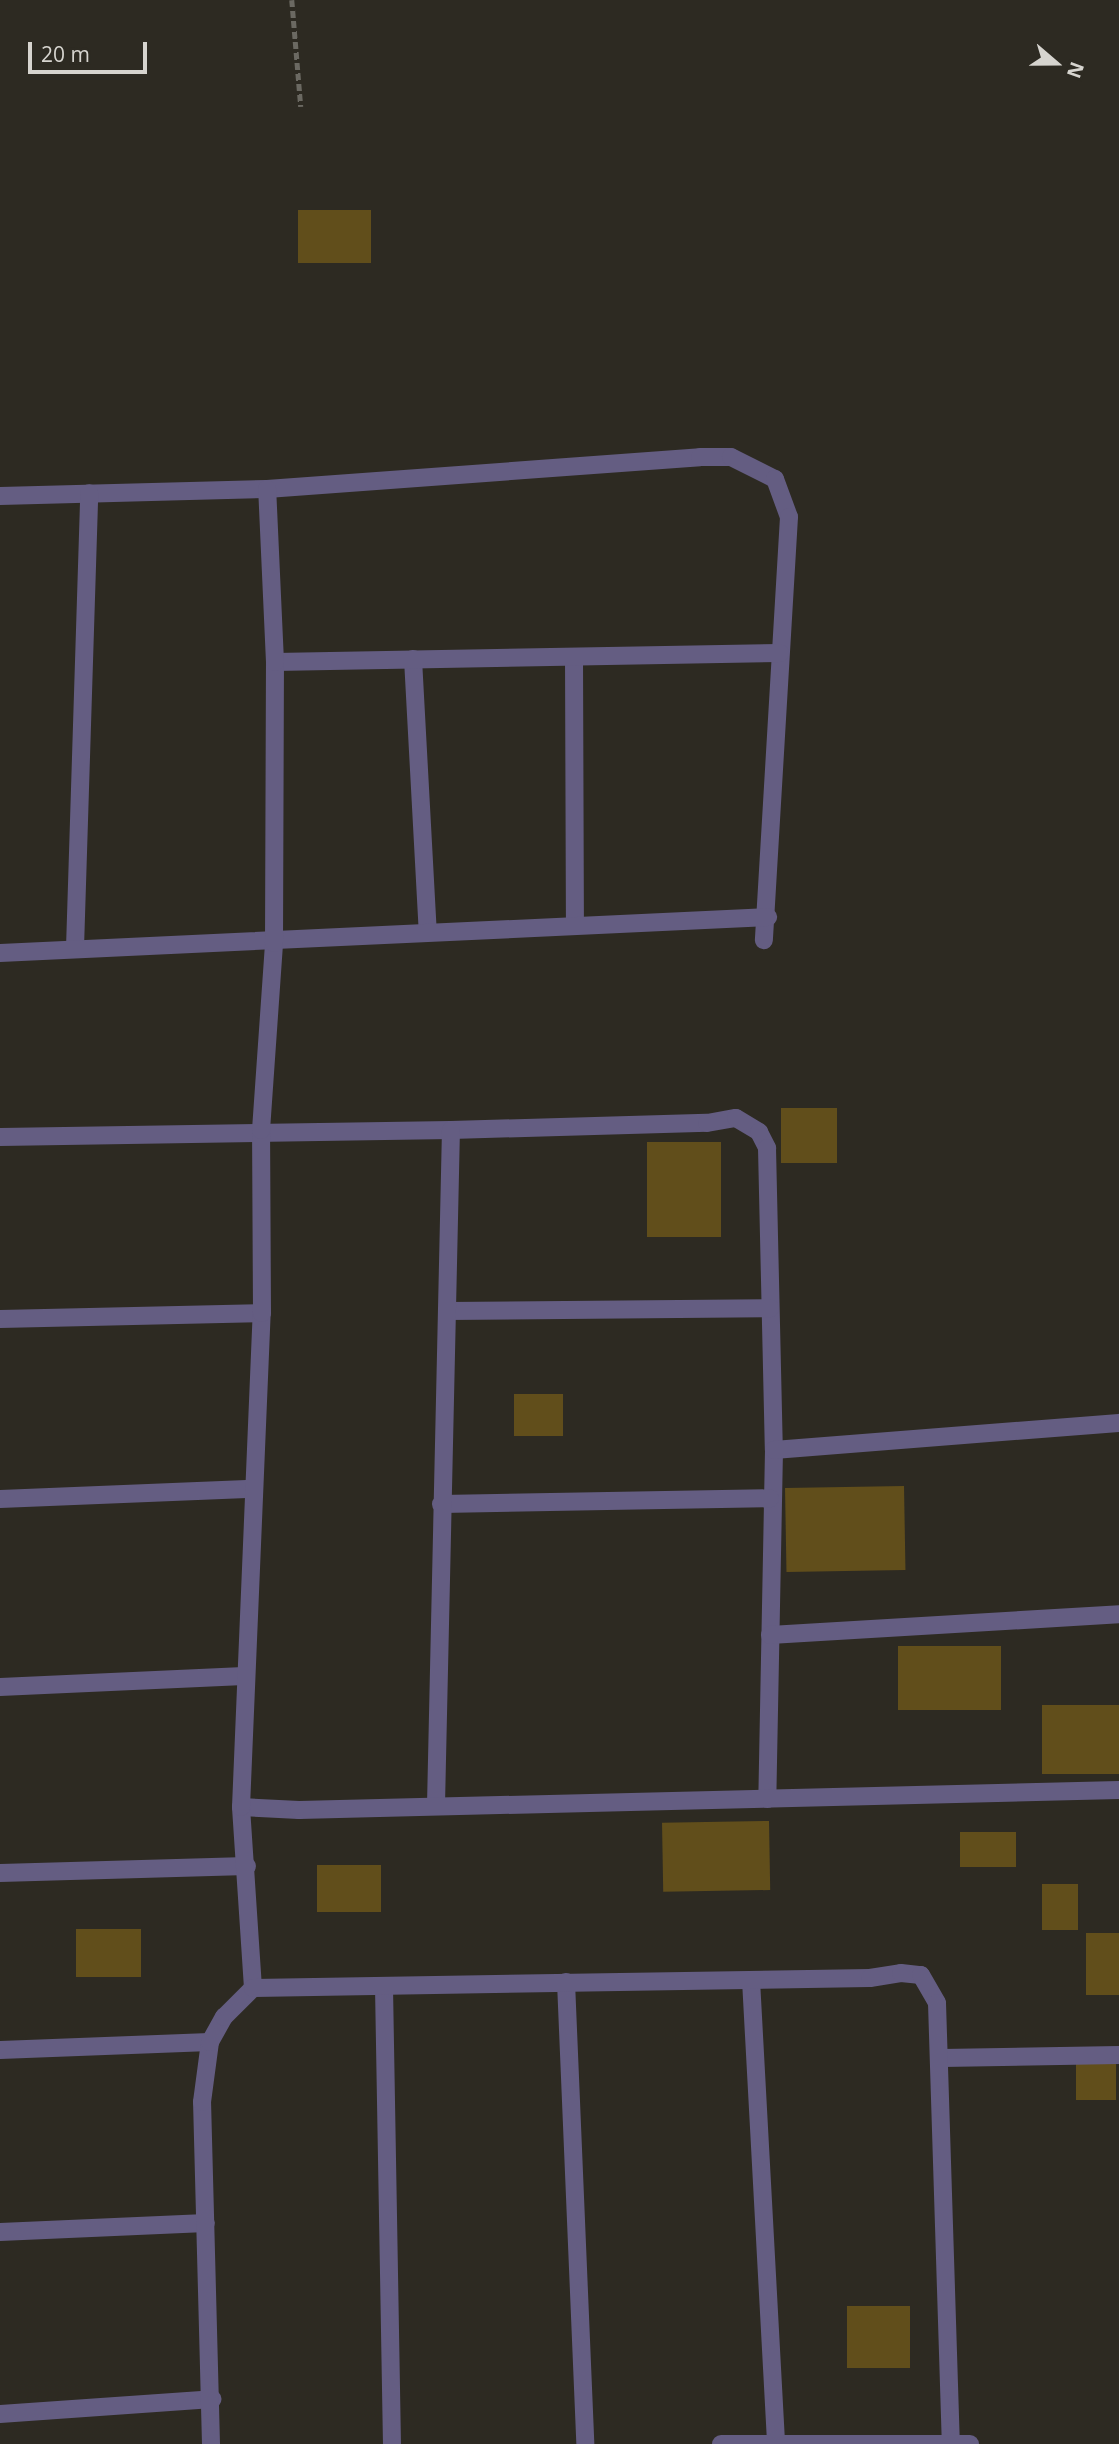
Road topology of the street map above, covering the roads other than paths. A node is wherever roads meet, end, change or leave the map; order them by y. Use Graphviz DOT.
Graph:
graph roads {
  1 [pos="267,489"];
  2 [pos="89,493"];
  3 [pos="0,495"];
  4 [pos="780,653"];
  5 [pos="573,657"];
  6 [pos="413,659"];
  7 [pos="275,662"];
  8 [pos="768,917"];
  9 [pos="575,924"];
  10 [pos="428,932"];
  11 [pos="764,940"];
  12 [pos="274,943"];
  13 [pos="75,948"];
  14 [pos="0,953"];
  15 [pos="261,1130"];
  16 [pos="451,1130"];
  17 [pos="0,1137"];
  18 [pos="770,1307"];
  19 [pos="447,1311"];
  20 [pos="262,1313"];
  21 [pos="0,1319"];
  22 [pos="1119,1423"];
  23 [pos="774,1450"];
  24 [pos="253,1489"];
  25 [pos="770,1498"];
  26 [pos="0,1499"];
  27 [pos="441,1504"];
  28 [pos="1119,1614"];
  29 [pos="769,1635"];
  30 [pos="244,1676"];
  31 [pos="0,1687"];
  32 [pos="1119,1790"];
  33 [pos="767,1799"];
  34 [pos="436,1805"];
  35 [pos="241,1807"];
  36 [pos="247,1866"];
  37 [pos="0,1873"];
  38 [pos="751,1980"];
  39 [pos="566,1982"];
  40 [pos="384,1987"];
  41 [pos="253,1989"];
  42 [pos="210,2042"];
  43 [pos="0,2050"];
  44 [pos="1119,2055"];
  45 [pos="942,2058"];
  46 [pos="206,2222"];
  47 [pos="0,2232"];
  48 [pos="212,2399"];
  49 [pos="0,2414"];
  50 [pos="776,2441"];
  51 [pos="211,2444"];
  52 [pos="392,2444"];
  53 [pos="585,2444"];
  54 [pos="721,2444"];
  55 [pos="951,2444"];
  56 [pos="970,2444"];
  1 -- 2 [label="street"];
  1 -- 4 [label="street"];
  1 -- 7 [label="street"];
  2 -- 3 [label="street"];
  2 -- 13 [label="street"];
  4 -- 5 [label="street"];
  4 -- 8 [label="street"];
  5 -- 6 [label="street"];
  5 -- 9 [label="street"];
  6 -- 7 [label="street"];
  6 -- 10 [label="street"];
  7 -- 12 [label="street"];
  8 -- 9 [label="street"];
  8 -- 11 [label="street"];
  9 -- 10 [label="street"];
  10 -- 12 [label="street"];
  12 -- 13 [label="street"];
  12 -- 15 [label="street"];
  13 -- 14 [label="street"];
  15 -- 16 [label="street"];
  15 -- 17 [label="street"];
  15 -- 20 [label="street"];
  16 -- 18 [label="street"];
  16 -- 19 [label="street"];
  18 -- 19 [label="street"];
  18 -- 23 [label="street"];
  19 -- 27 [label="street"];
  20 -- 21 [label="street"];
  20 -- 24 [label="street"];
  22 -- 23 [label="street"];
  23 -- 25 [label="street"];
  24 -- 26 [label="street"];
  24 -- 30 [label="street"];
  25 -- 27 [label="street"];
  25 -- 29 [label="street"];
  27 -- 34 [label="street"];
  28 -- 29 [label="street"];
  29 -- 33 [label="street"];
  30 -- 31 [label="street"];
  30 -- 35 [label="street"];
  32 -- 33 [label="street"];
  33 -- 34 [label="street"];
  34 -- 35 [label="street"];
  35 -- 36 [label="street"];
  36 -- 37 [label="street"];
  36 -- 41 [label="street"];
  38 -- 39 [label="street"];
  38 -- 45 [label="street"];
  38 -- 50 [label="street"];
  39 -- 40 [label="street"];
  39 -- 53 [label="street"];
  40 -- 41 [label="street"];
  40 -- 52 [label="street"];
  41 -- 42 [label="street"];
  42 -- 43 [label="street"];
  42 -- 46 [label="street"];
  44 -- 45 [label="street"];
  45 -- 55 [label="street"];
  46 -- 47 [label="street"];
  46 -- 48 [label="street"];
  48 -- 49 [label="street"];
  48 -- 51 [label="street"];
  50 -- 54 [label="street"];
  50 -- 55 [label="street"];
  55 -- 56 [label="street"];
}
